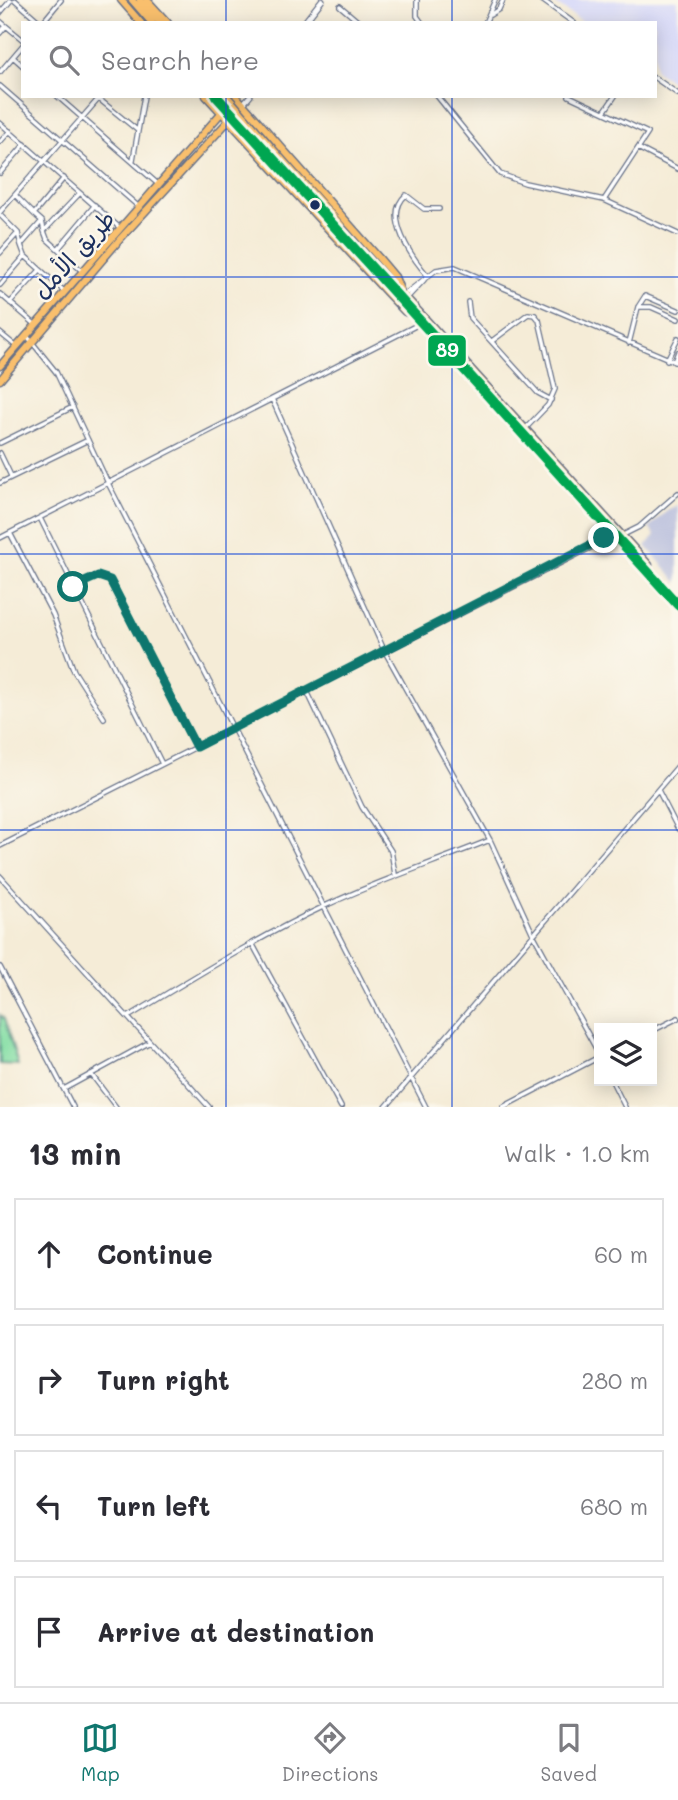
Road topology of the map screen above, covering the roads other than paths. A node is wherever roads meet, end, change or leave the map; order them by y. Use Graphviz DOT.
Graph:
graph roads {
  1 [pos="13,0"];
  2 [pos="25,0"];
  3 [pos="61,0"];
  4 [pos="121,0"];
  5 [pos="132,0"];
  6 [pos="140,0"];
  7 [pos="148,0"];
  8 [pos="322,0"];
  9 [pos="417,0"];
  10 [pos="495,0"];
  11 [pos="503,0"];
  12 [pos="542,0"];
  13 [pos="20,5"];
  14 [pos="340,5"];
  15 [pos="0,13"];
  16 [pos="490,15"];
  17 [pos="0,21"];
  18 [pos="39,21"];
  19 [pos="43,21"];
  20 [pos="139,21"];
  21 [pos="150,21"];
  22 [pos="158,21"];
  23 [pos="166,21"];
  24 [pos="306,21"];
  25 [pos="358,21"];
  26 [pos="421,21"];
  27 [pos="486,21"];
  28 [pos="571,21"];
  29 [pos="6,26"];
  30 [pos="0,33"];
  31 [pos="21,41"];
  32 [pos="21,46"];
  33 [pos="13,57"];
  34 [pos="21,64"];
  35 [pos="0,72"];
  36 [pos="657,79"];
  37 [pos="0,86"];
  38 [pos="678,94"];
  39 [pos="59,98"];
  40 [pos="99,98"];
  41 [pos="101,98"];
  42 [pos="144,98"];
  43 [pos="208,98"];
  44 [pos="218,98"];
  45 [pos="229,98"];
  46 [pos="234,98"];
  47 [pos="238,98"];
  48 [pos="248,98"];
  49 [pos="441,98"];
  50 [pos="573,98"];
  51 [pos="614,98"];
  52 [pos="243,105"];
  53 [pos="604,113"];
  54 [pos="222,114"];
  55 [pos="82,118"];
  56 [pos="229,121"];
  57 [pos="0,123"];
  58 [pos="10,131"];
  59 [pos="137,131"];
  60 [pos="63,138"];
  61 [pos="0,142"];
  62 [pos="25,144"];
  63 [pos="638,148"];
  64 [pos="270,150"];
  65 [pos="44,161"];
  66 [pos="133,161"];
  67 [pos="678,169"];
  68 [pos="0,173"];
  69 [pos="64,178"];
  70 [pos="160,186"];
  71 [pos="80,193"];
  72 [pos="15,195"];
  73 [pos="604,200"];
  74 [pos="0,201"];
  75 [pos="95,205"];
  76 [pos="5,206"];
  77 [pos="140,209"];
  78 [pos="439,209"];
  79 [pos="0,213"];
  80 [pos="34,214"];
  81 [pos="42,221"];
  82 [pos="121,229"];
  83 [pos="44,232"];
  84 [pos="19,233"];
  85 [pos="678,234"];
  86 [pos="21,245"];
  87 [pos="58,249"];
  88 [pos="0,253"];
  89 [pos="25,256"];
  90 [pos="40,270"];
  91 [pos="82,271"];
  92 [pos="427,277"];
  93 [pos="0,285"];
  94 [pos="64,291"];
  95 [pos="0,295"];
  96 [pos="403,297"];
  97 [pos="468,302"];
  98 [pos="10,303"];
  99 [pos="638,307"];
  100 [pos="678,310"];
  101 [pos="678,319"];
  102 [pos="421,320"];
  103 [pos="36,325"];
  104 [pos="0,333"];
  105 [pos="30,338"];
  106 [pos="678,338"];
  107 [pos="492,341"];
  108 [pos="629,343"];
  109 [pos="17,347"];
  110 [pos="678,352"];
  111 [pos="667,360"];
  112 [pos="676,363"];
  113 [pos="0,366"];
  114 [pos="0,380"];
  115 [pos="272,399"];
  116 [pos="551,400"];
  117 [pos="73,407"];
  118 [pos="524,430"];
  119 [pos="88,440"];
  120 [pos="0,443"];
  121 [pos="0,453"];
  122 [pos="11,477"];
  123 [pos="0,483"];
  124 [pos="108,483"];
  125 [pos="678,493"];
  126 [pos="40,518"];
  127 [pos="10,533"];
  128 [pos="618,536"];
  129 [pos="0,538"];
  130 [pos="73,587"];
  131 [pos="678,598"];
  132 [pos="678,604"];
  133 [pos="384,650"];
  134 [pos="307,691"];
  135 [pos="104,718"];
  136 [pos="234,727"];
  137 [pos="196,747"];
  138 [pos="163,765"];
  139 [pos="678,766"];
  140 [pos="658,790"];
  141 [pos="678,829"];
  142 [pos="490,840"];
  143 [pos="0,846"];
  144 [pos="396,874"];
  145 [pos="0,876"];
  146 [pos="324,906"];
  147 [pos="533,934"];
  148 [pos="253,945"];
  149 [pos="0,967"];
  150 [pos="128,1017"];
  151 [pos="678,1018"];
  152 [pos="657,1028"];
  153 [pos="150,1042"];
  154 [pos="594,1047"];
  155 [pos="594,1059"];
  156 [pos="91,1074"];
  157 [pos="410,1078"];
  158 [pos="614,1086"];
  159 [pos="64,1089"];
  160 [pos="73,1107"];
  161 [pos="116,1107"];
  162 [pos="209,1107"];
  163 [pos="341,1107"];
  164 [pos="386,1107"];
  165 [pos="426,1107"];
  166 [pos="503,1107"];
  167 [pos="625,1107"];
  1 -- 13 [label="street"];
  1 -- 15 [label="street"];
  2 -- 13 [label="street"];
  3 -- 19 [label="street"];
  4 -- 20 [label="highway"];
  5 -- 21 [label="highway"];
  6 -- 22 [label="highway"];
  7 -- 23 [label="highway"];
  8 -- 24 [label="street"];
  9 -- 26 [label="street"];
  10 -- 16 [label="street"];
  11 -- 16 [label="street"];
  12 -- 28 [label="street"];
  13 -- 18 [label="street"];
  14 -- 25 [label="street"];
  16 -- 27 [label="street"];
  17 -- 29 [label="street"];
  29 -- 30 [label="street"];
  29 -- 31 [label="street"];
  32 -- 33 [label="street"];
  33 -- 34 [label="street"];
  33 -- 35 [label="street"];
  36 -- 38 [label="street"];
  37 -- 60 [label="street"];
  39 -- 55 [label="street"];
  40 -- 55 [label="street"];
  41 -- 59 [label="street"];
  42 -- 59 [label="street"];
  43 -- 54 [label="highway"];
  44 -- 64 [label="highway, bridge"];
  45 -- 64 [label="highway, bridge"];
  46 -- 54 [label="highway, طريق الأمل"];
  47 -- 52 [label="highway"];
  48 -- 52 [label="street"];
  49 -- 73 [label="street"];
  50 -- 53 [label="street"];
  51 -- 53 [label="street"];
  52 -- 56 [label="highway"];
  52 -- 96 [label="highway"];
  53 -- 63 [label="street"];
  54 -- 56 [label="highway"];
  54 -- 70 [label="highway, طريق الأمل"];
  55 -- 60 [label="street"];
  55 -- 66 [label="street"];
  56 -- 102 [label="highway"];
  56 -- 105 [label="highway"];
  57 -- 58 [label="street"];
  58 -- 61 [label="street"];
  58 -- 62 [label="street"];
  59 -- 66 [label="street"];
  60 -- 65 [label="street"];
  60 -- 77 [label="street"];
  62 -- 65 [label="street"];
  62 -- 68 [label="street"];
  63 -- 67 [label="street"];
  63 -- 73 [label="street"];
  64 -- 96 [label="highway"];
  65 -- 69 [label="street"];
  65 -- 72 [label="street"];
  66 -- 70 [label="street"];
  69 -- 71 [label="street"];
  69 -- 80 [label="street"];
  70 -- 77 [label="highway, طريق الأمل"];
  71 -- 75 [label="street"];
  71 -- 83 [label="street"];
  72 -- 76 [label="street"];
  72 -- 80 [label="street"];
  73 -- 85 [label="street"];
  74 -- 76 [label="street"];
  75 -- 82 [label="street"];
  75 -- 87 [label="street"];
  76 -- 79 [label="street"];
  77 -- 82 [label="highway, طريق الأمل"];
  78 -- 92 [label="street"];
  79 -- 84 [label="street"];
  80 -- 81 [label="street"];
  81 -- 83 [label="street"];
  81 -- 86 [label="street"];
  82 -- 91 [label="highway, طريق الأمل"];
  83 -- 87 [label="street"];
  84 -- 86 [label="street"];
  84 -- 88 [label="street"];
  86 -- 89 [label="street"];
  87 -- 91 [label="street"];
  89 -- 90 [label="street"];
  89 -- 93 [label="street"];
  90 -- 94 [label="street"];
  90 -- 98 [label="street"];
  91 -- 94 [label="highway, طريق الأمل"];
  92 -- 96 [label="street"];
  92 -- 108 [label="street"];
  94 -- 103 [label="highway, طريق الأمل"];
  95 -- 98 [label="street"];
  96 -- 102 [label="highway"];
  96 -- 118 [label="highway"];
  97 -- 107 [label="street"];
  98 -- 103 [label="street"];
  99 -- 100 [label="street"];
  99 -- 101 [label="street"];
  99 -- 108 [label="street"];
  102 -- 115 [label="street"];
  102 -- 118 [label="highway"];
  103 -- 105 [label="highway, طريق الأمل"];
  104 -- 109 [label="street"];
  105 -- 109 [label="highway, طريق الأمل"];
  105 -- 114 [label="highway"];
  105 -- 117 [label="street"];
  106 -- 111 [label="street"];
  107 -- 116 [label="street"];
  107 -- 116 [label="street"];
  108 -- 111 [label="street"];
  109 -- 113 [label="highway, طريق الأمل"];
  110 -- 112 [label="street"];
  111 -- 112 [label="street"];
  115 -- 124 [label="street"];
  115 -- 133 [label="street"];
  116 -- 118 [label="street"];
  117 -- 119 [label="street"];
  117 -- 120 [label="street"];
  118 -- 128 [label="highway"];
  119 -- 122 [label="street"];
  119 -- 124 [label="street"];
  121 -- 122 [label="street"];
  122 -- 123 [label="street"];
  124 -- 126 [label="street"];
  124 -- 136 [label="street"];
  125 -- 128 [label="street"];
  126 -- 127 [label="street"];
  126 -- 130 [label="street"];
  127 -- 129 [label="street"];
  127 -- 135 [label="street"];
  128 -- 131 [label="highway"];
  128 -- 132 [label="highway"];
  128 -- 133 [label="street"];
  130 -- 137 [label="street"];
  130 -- 138 [label="street"];
  133 -- 134 [label="street"];
  133 -- 142 [label="street"];
  134 -- 136 [label="street"];
  134 -- 144 [label="street"];
  136 -- 137 [label="street"];
  136 -- 146 [label="street"];
  137 -- 138 [label="street"];
  138 -- 143 [label="street"];
  139 -- 140 [label="street"];
  140 -- 141 [label="street"];
  140 -- 147 [label="street"];
  142 -- 144 [label="street"];
  142 -- 147 [label="street"];
  144 -- 146 [label="street"];
  145 -- 150 [label="street"];
  146 -- 148 [label="street"];
  146 -- 157 [label="street"];
  147 -- 154 [label="street"];
  147 -- 157 [label="street"];
  148 -- 150 [label="street"];
  148 -- 163 [label="street"];
  149 -- 159 [label="street"];
  150 -- 153 [label="street"];
  151 -- 152 [label="street"];
  153 -- 156 [label="street"];
  153 -- 162 [label="street"];
  155 -- 166 [label="street"];
  156 -- 159 [label="street"];
  156 -- 161 [label="street"];
  157 -- 164 [label="street"];
  157 -- 165 [label="street"];
  158 -- 167 [label="street"];
  159 -- 160 [label="street"];
}
